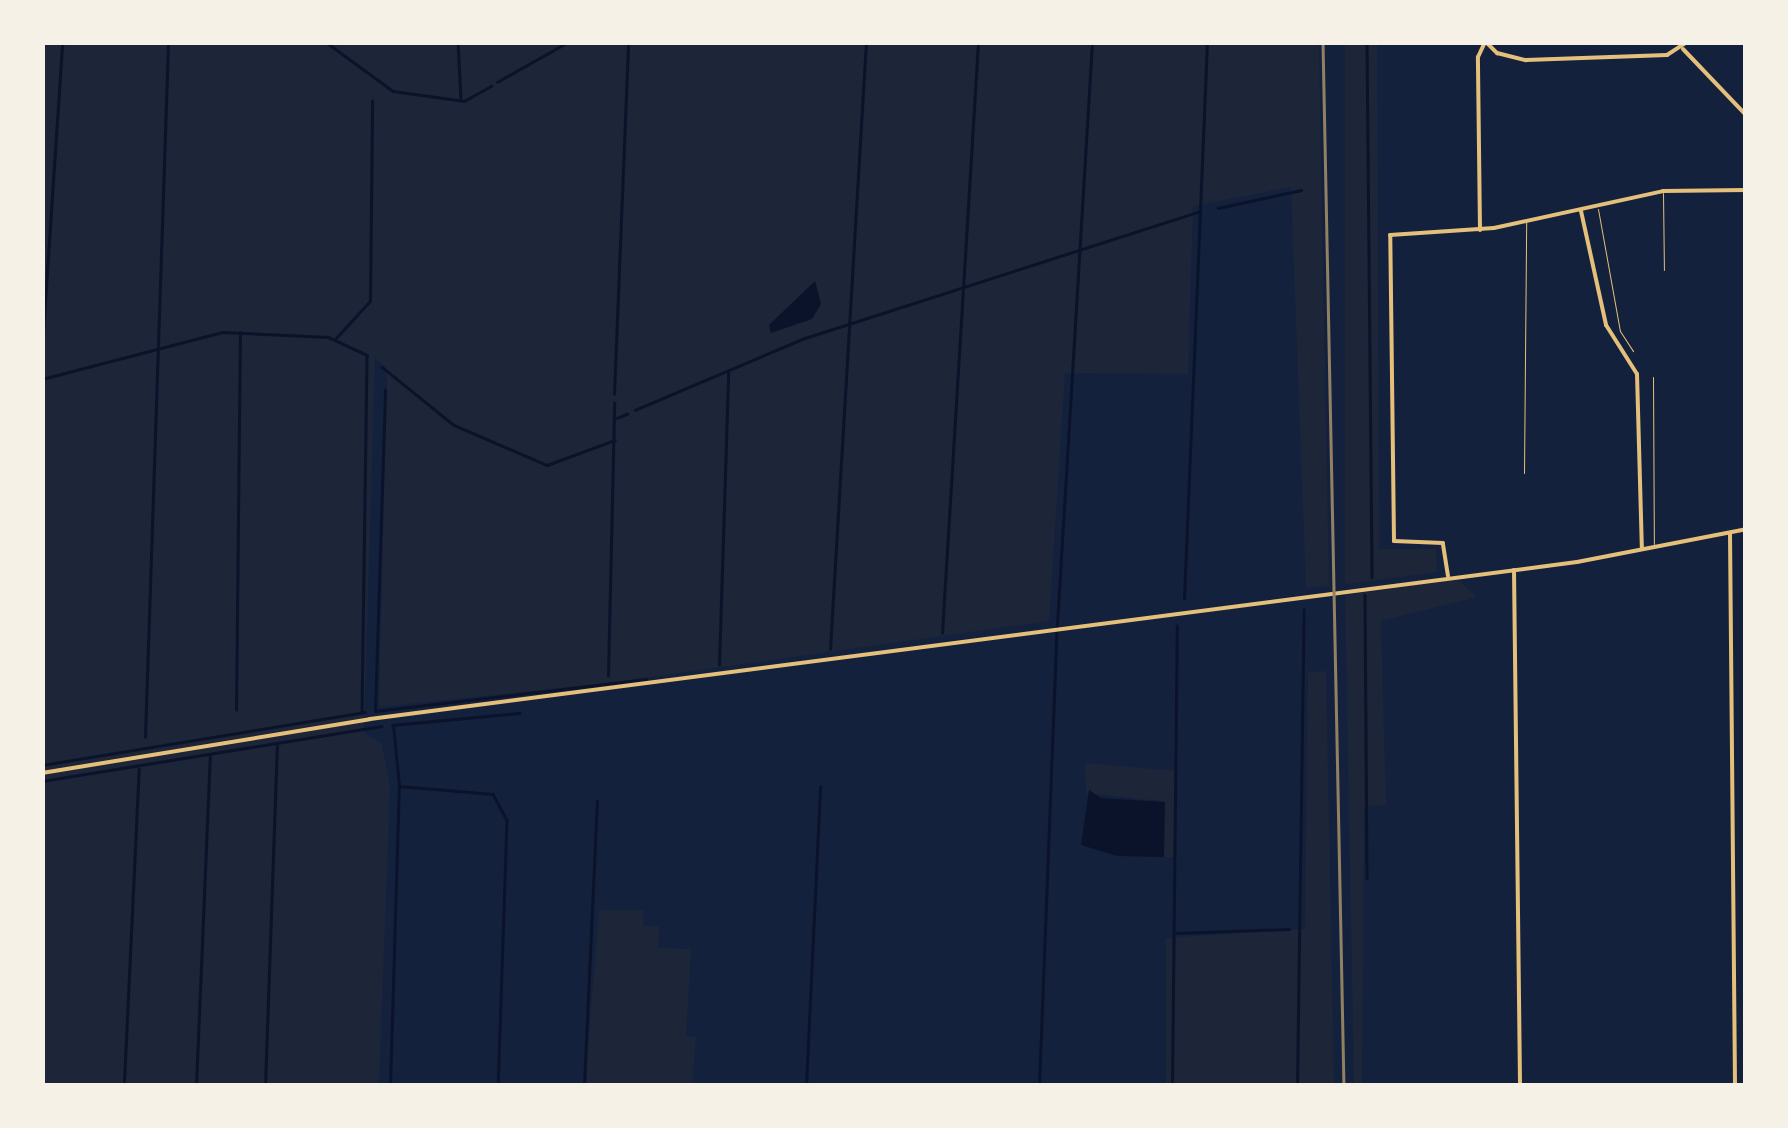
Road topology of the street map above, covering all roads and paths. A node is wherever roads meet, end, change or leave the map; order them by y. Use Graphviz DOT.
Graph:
graph roads {
  1 [pos="1486,42"];
  2 [pos="1685,46"];
  3 [pos="1746,115"];
  4 [pos="1746,190"];
  5 [pos="1663,192"];
  6 [pos="1598,206"];
  7 [pos="1581,211"];
  8 [pos="1526,221"];
  9 [pos="1480,230"];
  10 [pos="1664,270"];
  11 [pos="1633,351"];
  12 [pos="1653,377"];
  13 [pos="1524,473"];
  14 [pos="1746,528"];
  15 [pos="1730,532"];
  16 [pos="1654,547"];
  17 [pos="1642,550"];
  18 [pos="1514,570"];
  19 [pos="1448,576"];
  20 [pos="42,773"];
  21 [pos="1520,1086"];
  22 [pos="1735,1086"];
  1 -- 2 [label="street"];
  1 -- 9 [label="street"];
  2 -- 3 [label="street"];
  4 -- 5 [label="street"];
  5 -- 6 [label="street"];
  5 -- 10 [label="lane"];
  6 -- 7 [label="street"];
  6 -- 11 [label="lane"];
  7 -- 8 [label="street"];
  7 -- 17 [label="street"];
  8 -- 9 [label="street"];
  8 -- 13 [label="lane"];
  9 -- 19 [label="street"];
  12 -- 16 [label="lane"];
  14 -- 15 [label="street"];
  15 -- 16 [label="street"];
  15 -- 22 [label="street"];
  16 -- 17 [label="street"];
  17 -- 18 [label="street"];
  18 -- 19 [label="street"];
  18 -- 21 [label="street"];
  19 -- 20 [label="street"];
}
